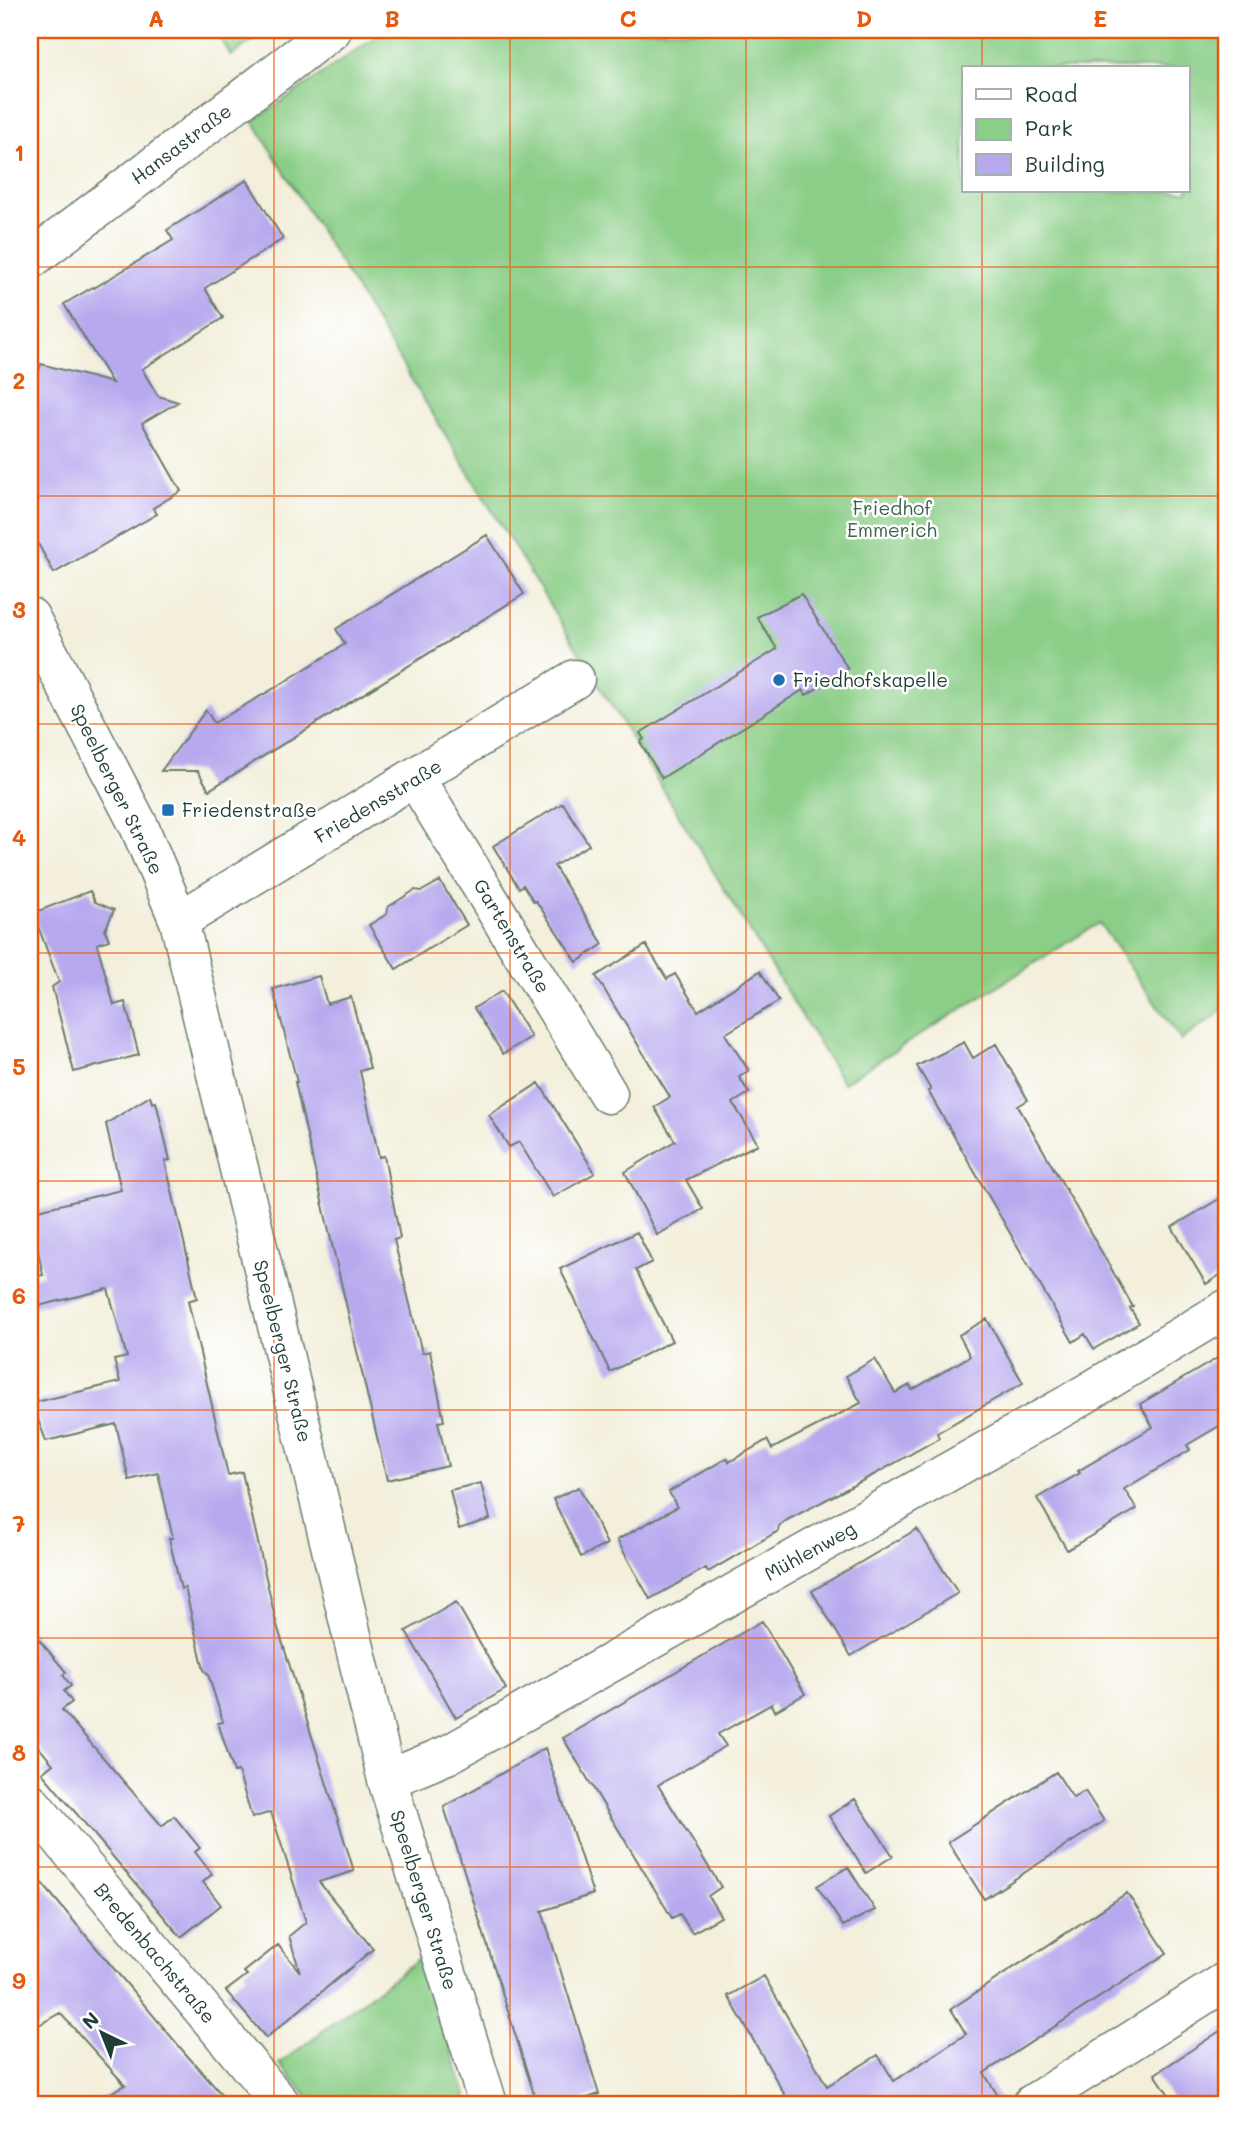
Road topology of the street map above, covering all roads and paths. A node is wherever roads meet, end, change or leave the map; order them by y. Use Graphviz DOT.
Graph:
graph roads {
  1 [pos="332,30"];
  2 [pos="30,260"];
  3 [pos="30,617"];
  4 [pos="575,678"];
  5 [pos="415,778"];
  6 [pos="179,921"];
  7 [pos="608,1094"];
  8 [pos="1226,1309"];
  9 [pos="387,1780"];
  10 [pos="30,1802"];
  11 [pos="1226,1981"];
  12 [pos="281,2104"];
  13 [pos="488,2104"];
  14 [pos="1032,2104"];
  1 -- 2 [label="street, Hansastraße"];
  3 -- 6 [label="street, Speelberger Straße"];
  4 -- 5 [label="street, Friedensstraße"];
  5 -- 6 [label="street, Friedensstraße"];
  5 -- 7 [label="street, Gartenstraße"];
  6 -- 9 [label="street, Speelberger Straße"];
  8 -- 9 [label="street, Mühlenweg"];
  9 -- 13 [label="street, Speelberger Straße"];
  10 -- 12 [label="street, Bredenbachstraße"];
  11 -- 14 [label="street"];
}
